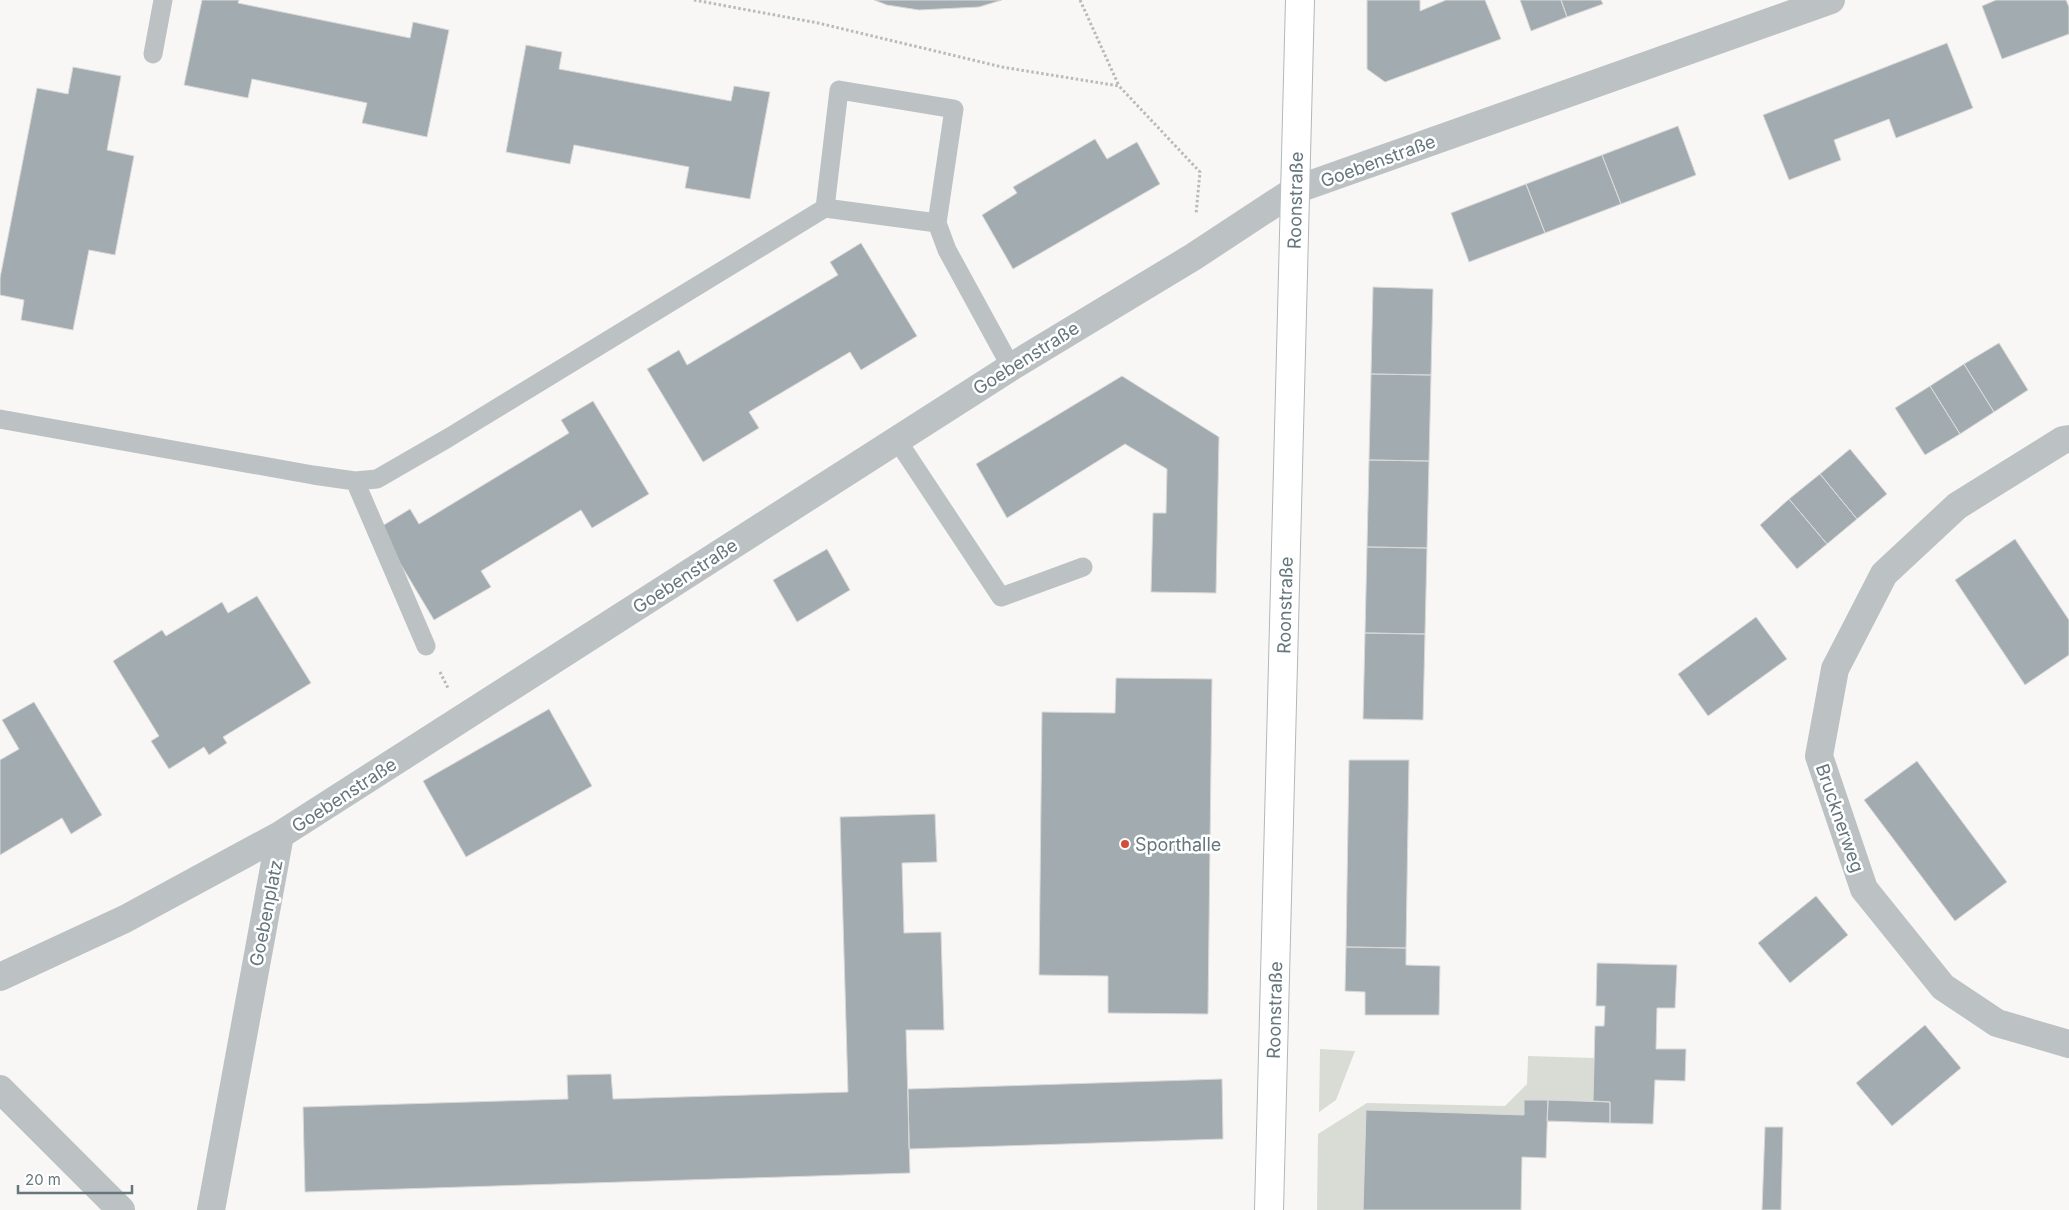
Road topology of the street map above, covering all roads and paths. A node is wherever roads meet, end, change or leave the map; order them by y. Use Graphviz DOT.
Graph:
graph roads {
  1 [pos="163,0"];
  2 [pos="694,0"];
  3 [pos="1080,0"];
  4 [pos="1300,0"];
  5 [pos="1831,0"];
  6 [pos="153,54"];
  7 [pos="1119,86"];
  8 [pos="1296,190"];
  9 [pos="825,208"];
  10 [pos="938,222"];
  11 [pos="1193,257"];
  12 [pos="1011,367"];
  13 [pos="0,419"];
  14 [pos="2069,439"];
  15 [pos="897,440"];
  16 [pos="355,481"];
  17 [pos="1083,566"];
  18 [pos="426,646"];
  19 [pos="464,718"];
  20 [pos="280,835"];
  21 [pos="0,977"];
  22 [pos="2069,1044"];
  23 [pos="0,1089"];
  24 [pos="122,1210"];
  25 [pos="211,1210"];
  26 [pos="1269,1210"];
  1 -- 6 [label="lane"];
  2 -- 7 [label="path"];
  3 -- 7 [label="path"];
  4 -- 8 [label="street, Roonstraße"];
  5 -- 8 [label="street, Goebenstraße"];
  7 -- 11 [label="path"];
  8 -- 11 [label="street, Goebenstraße"];
  8 -- 26 [label="street, Roonstraße"];
  9 -- 10 [label="lane"];
  9 -- 10 [label="lane"];
  9 -- 16 [label="lane"];
  10 -- 12 [label="lane"];
  11 -- 12 [label="street, Goebenstraße"];
  12 -- 15 [label="street, Goebenstraße"];
  13 -- 16 [label="lane"];
  14 -- 22 [label="street, Brucknerweg"];
  15 -- 17 [label="lane"];
  15 -- 19 [label="street, Goebenstraße"];
  16 -- 18 [label="lane"];
  18 -- 19 [label="path"];
  19 -- 20 [label="street, Goebenstraße"];
  20 -- 21 [label="street, Goebenplatz"];
  20 -- 25 [label="street, Goebenplatz"];
  23 -- 24 [label="street"];
}
